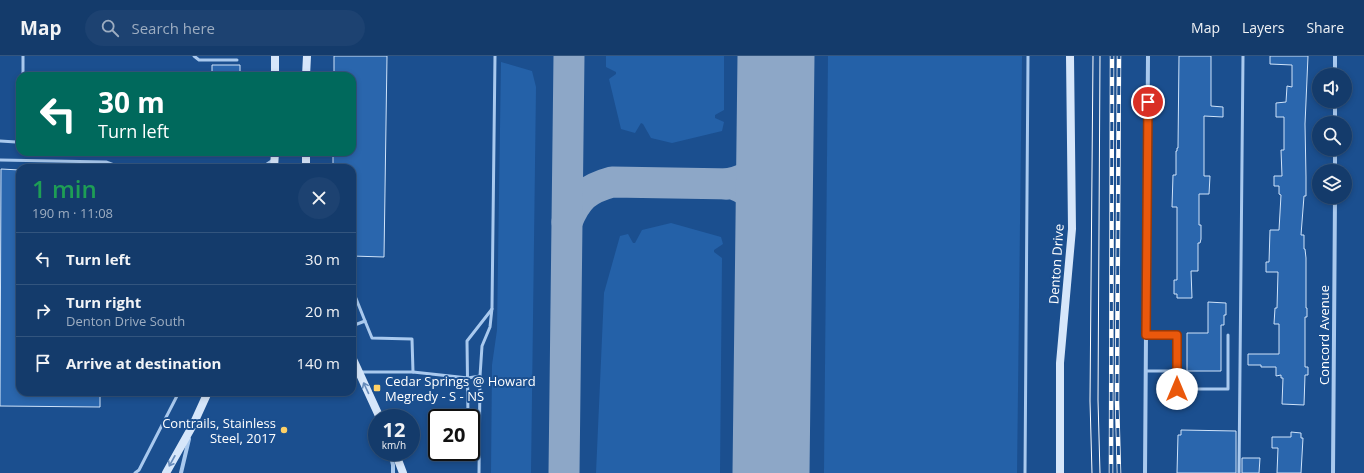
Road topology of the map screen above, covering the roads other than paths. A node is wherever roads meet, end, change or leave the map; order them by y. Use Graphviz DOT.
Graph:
graph roads {
  1 [pos="23,56"];
  2 [pos="194,56"];
  3 [pos="275,56"];
  4 [pos="307,56"];
  5 [pos="495,56"];
  6 [pos="1028,56"];
  7 [pos="1070,56"];
  8 [pos="1148,56"];
  9 [pos="1243,56"];
  10 [pos="1335,56"];
  11 [pos="237,60"];
  12 [pos="1335,68"];
  13 [pos="23,72"];
  14 [pos="275,72"];
  15 [pos="306,72"];
  16 [pos="0,141"];
  17 [pos="16,142"];
  18 [pos="275,156"];
  19 [pos="0,160"];
  20 [pos="111,164"];
  21 [pos="266,164"];
  22 [pos="1335,204"];
  23 [pos="356,298"];
  24 [pos="492,308"];
  25 [pos="365,321"];
  26 [pos="356,324"];
  27 [pos="1146,335"];
  28 [pos="1228,335"];
  29 [pos="356,366"];
  30 [pos="1146,371"];
  31 [pos="1177,371"];
  32 [pos="359,372"];
  33 [pos="413,372"];
  34 [pos="480,376"];
  35 [pos="468,378"];
  36 [pos="177,396"];
  37 [pos="206,396"];
  38 [pos="376,409"];
  39 [pos="468,409"];
  40 [pos="193,425"];
  41 [pos="392,461"];
  42 [pos="398,461"];
  43 [pos="136,473"];
  44 [pos="166,473"];
  45 [pos="181,473"];
  46 [pos="393,473"];
  47 [pos="403,473"];
  48 [pos="479,473"];
  49 [pos="1025,473"];
  50 [pos="1060,473"];
  51 [pos="1145,473"];
  52 [pos="1239,473"];
  53 [pos="1333,473"];
  1 -- 13 [label="lane"];
  2 -- 11 [label="lane"];
  3 -- 14 [label="main road"];
  4 -- 15 [label="main road"];
  5 -- 24 [label="lane"];
  6 -- 49 [label="lane"];
  7 -- 50 [label="main road, Denton Drive"];
  8 -- 27 [label="street"];
  9 -- 52 [label="lane"];
  10 -- 12 [label="street"];
  16 -- 17 [label="lane"];
  18 -- 21 [label="lane"];
  19 -- 20 [label="lane"];
  22 -- 53 [label="street, Concord Avenue"];
  23 -- 25 [label="lane"];
  24 -- 34 [label="lane"];
  24 -- 35 [label="lane"];
  25 -- 26 [label="lane"];
  25 -- 33 [label="lane"];
  27 -- 30 [label="street"];
  27 -- 31 [label="lane"];
  28 -- 31 [label="lane"];
  29 -- 32 [label="main road"];
  30 -- 31 [label="lane"];
  30 -- 51 [label="street"];
  32 -- 33 [label="lane"];
  38 -- 32 [label="main road, one-way"];
  33 -- 35 [label="lane"];
  34 -- 35 [label="lane"];
  34 -- 48 [label="lane"];
  35 -- 39 [label="lane"];
  36 -- 43 [label="lane"];
  37 -- 40 [label="main road"];
  40 -- 44 [label="main road, one-way"];
  40 -- 45 [label="street"];
  41 -- 46 [label="street"];
  42 -- 47 [label="main road"];
}
